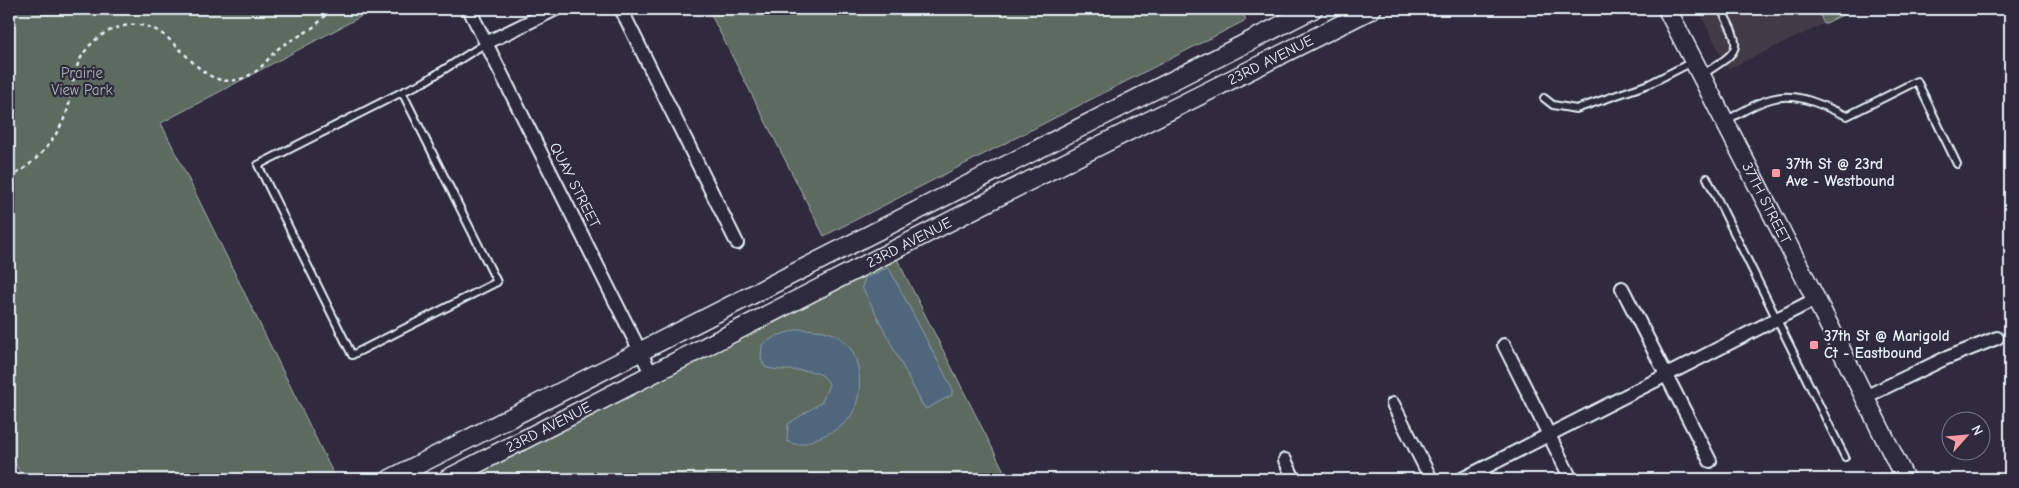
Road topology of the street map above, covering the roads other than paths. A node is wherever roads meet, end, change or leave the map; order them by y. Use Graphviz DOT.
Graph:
graph roads {
  1 [pos="469,9"];
  2 [pos="556,9"];
  3 [pos="621,9"];
  4 [pos="1313,9"];
  5 [pos="1372,9"];
  6 [pos="1667,9"];
  7 [pos="1721,9"];
  8 [pos="486,44"];
  9 [pos="1698,68"];
  10 [pos="402,92"];
  11 [pos="1544,98"];
  12 [pos="1724,121"];
  13 [pos="1957,164"];
  14 [pos="1707,178"];
  15 [pos="738,243"];
  16 [pos="1622,288"];
  17 [pos="1816,299"];
  18 [pos="1778,319"];
  19 [pos="1998,338"];
  20 [pos="1504,344"];
  21 [pos="641,352"];
  22 [pos="652,375"];
  23 [pos="1666,376"];
  24 [pos="1865,397"];
  25 [pos="1393,404"];
  26 [pos="1549,436"];
  27 [pos="1846,457"];
  28 [pos="1285,460"];
  29 [pos="1710,461"];
  30 [pos="390,479"];
  31 [pos="447,479"];
  32 [pos="1294,479"];
  33 [pos="1431,479"];
  34 [pos="1462,479"];
  35 [pos="1571,479"];
  36 [pos="1905,479"];
  1 -- 8 [label="street, QUAY STREET"];
  2 -- 8 [label="street"];
  3 -- 15 [label="street"];
  4 -- 21 [label="main road, 23RD AVENUE"];
  5 -- 22 [label="main road, 23RD AVENUE"];
  6 -- 9 [label="main road, 37TH STREET"];
  7 -- 9 [label="lane"];
  8 -- 10 [label="lane"];
  8 -- 21 [label="street, QUAY STREET"];
  9 -- 11 [label="lane"];
  9 -- 12 [label="main road, 37TH STREET"];
  10 -- 10 [label="lane"];
  12 -- 13 [label="lane"];
  12 -- 17 [label="main road, 37TH STREET"];
  14 -- 18 [label="lane"];
  16 -- 23 [label="street"];
  17 -- 18 [label="street"];
  17 -- 24 [label="main road, 37TH STREET"];
  18 -- 23 [label="street"];
  18 -- 27 [label="lane"];
  19 -- 24 [label="street"];
  20 -- 26 [label="street"];
  21 -- 22 [label="street, QUAY STREET"];
  21 -- 30 [label="main road, 23RD AVENUE"];
  22 -- 31 [label="main road, 23RD AVENUE"];
  23 -- 26 [label="street"];
  23 -- 29 [label="street"];
  24 -- 36 [label="main road, 37TH STREET"];
  25 -- 33 [label="street"];
  26 -- 34 [label="street"];
  26 -- 35 [label="street"];
  28 -- 32 [label="street"];
}
